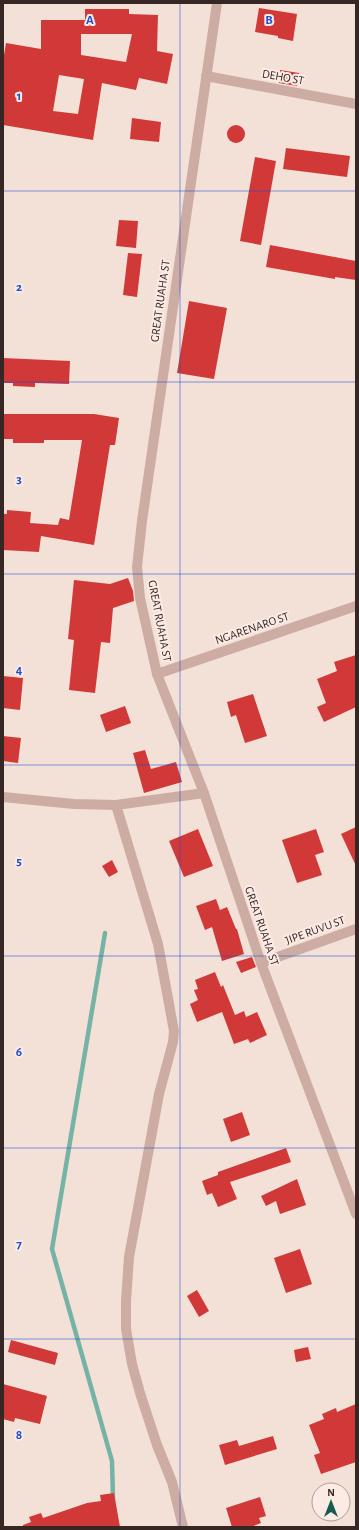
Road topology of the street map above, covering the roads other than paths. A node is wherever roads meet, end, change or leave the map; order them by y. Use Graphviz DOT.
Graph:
graph roads {
  1 [pos="216,3"];
  2 [pos="206,76"];
  3 [pos="356,104"];
  4 [pos="356,606"];
  5 [pos="157,674"];
  6 [pos="204,793"];
  7 [pos="3,797"];
  8 [pos="116,805"];
  9 [pos="356,929"];
  10 [pos="261,963"];
  11 [pos="356,1214"];
  12 [pos="183,1527"];
  1 -- 2 [label="street, GREAT RUAHA ST"];
  2 -- 3 [label="street, DEHO ST"];
  2 -- 5 [label="street, GREAT RUAHA ST"];
  4 -- 5 [label="street, NGARENARO ST"];
  5 -- 6 [label="street, GREAT RUAHA ST"];
  6 -- 8 [label="street"];
  6 -- 10 [label="street, GREAT RUAHA ST"];
  7 -- 8 [label="street"];
  8 -- 12 [label="street"];
  9 -- 10 [label="street, JIPE RUVU ST"];
  10 -- 11 [label="street, GREAT RUAHA ST"];
}
